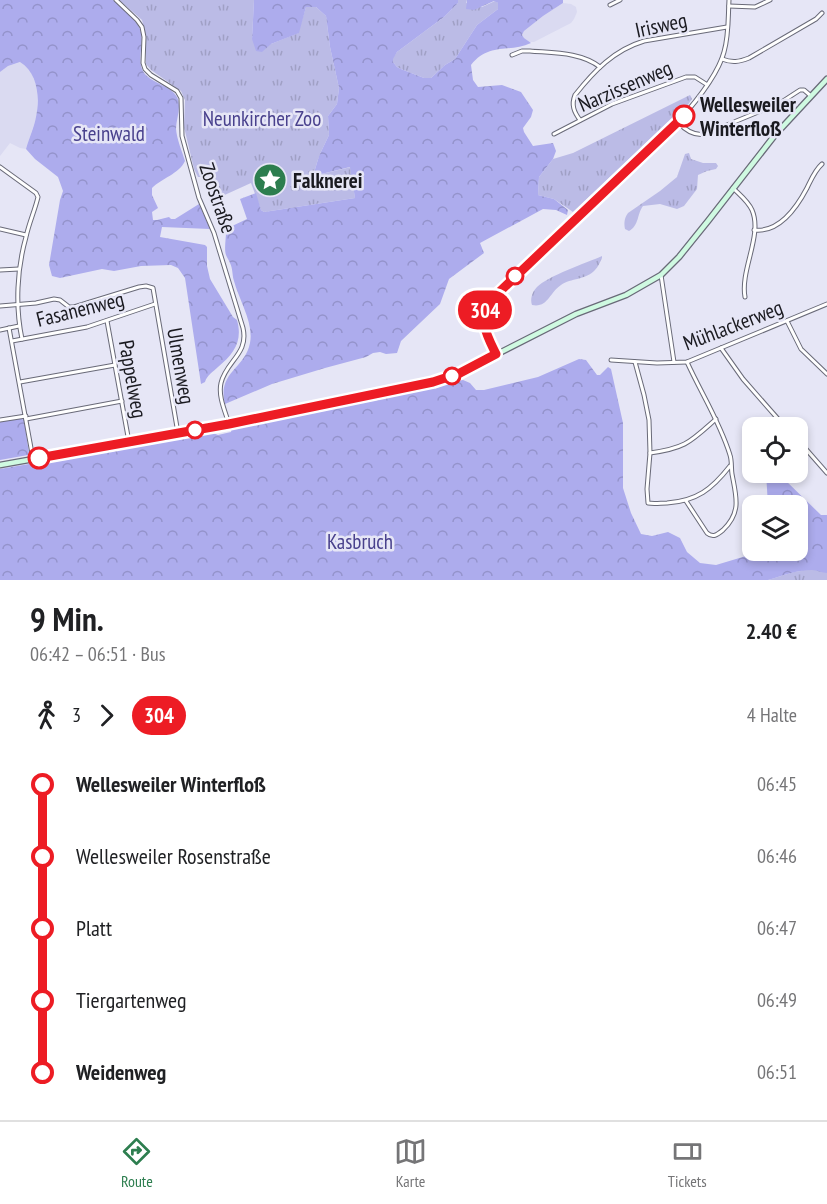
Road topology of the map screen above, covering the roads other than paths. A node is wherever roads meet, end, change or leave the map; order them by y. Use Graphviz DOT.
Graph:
graph roads {
  1 [pos="116,0"];
  2 [pos="620,0"];
  3 [pos="729,0"];
  4 [pos="770,0"];
  5 [pos="610,5"];
  6 [pos="729,6"];
  7 [pos="822,13"];
  8 [pos="727,27"];
  9 [pos="512,55"];
  10 [pos="722,59"];
  11 [pos="600,67"];
  12 [pos="827,79"];
  13 [pos="707,84"];
  14 [pos="811,96"];
  15 [pos="580,120"];
  16 [pos="678,122"];
  17 [pos="554,134"];
  18 [pos="822,164"];
  19 [pos="0,167"];
  20 [pos="733,189"];
  21 [pos="0,229"];
  22 [pos="754,230"];
  23 [pos="26,235"];
  24 [pos="19,269"];
  25 [pos="0,270"];
  26 [pos="661,275"];
  27 [pos="745,297"];
  28 [pos="155,304"];
  29 [pos="827,304"];
  30 [pos="18,305"];
  31 [pos="2,306"];
  32 [pos="107,321"];
  33 [pos="786,321"];
  34 [pos="19,326"];
  35 [pos="9,328"];
  36 [pos="0,330"];
  37 [pos="22,339"];
  38 [pos="12,341"];
  39 [pos="721,348"];
  40 [pos="496,354"];
  41 [pos="611,360"];
  42 [pos="635,362"];
  43 [pos="674,362"];
  44 [pos="687,362"];
  45 [pos="115,365"];
  46 [pos="827,374"];
  47 [pos="20,382"];
  48 [pos="122,400"];
  49 [pos="26,417"];
  50 [pos="776,417"];
  51 [pos="716,419"];
  52 [pos="0,420"];
  53 [pos="229,424"];
  54 [pos="178,433"];
  55 [pos="129,442"];
  56 [pos="808,451"];
  57 [pos="650,453"];
  58 [pos="33,459"];
  59 [pos="0,465"];
  60 [pos="731,465"];
  61 [pos="827,473"];
  62 [pos="686,501"];
  1 -- 53 [label="street, Zoostraße"];
  2 -- 5 [label="street"];
  3 -- 6 [label="street"];
  4 -- 6 [label="street"];
  6 -- 8 [label="street"];
  7 -- 10 [label="street"];
  8 -- 10 [label="street"];
  8 -- 11 [label="street, Irisweg"];
  9 -- 11 [label="street"];
  10 -- 13 [label="street"];
  11 -- 15 [label="street, Irisweg"];
  12 -- 14 [label="street"];
  13 -- 15 [label="street, Narzissenweg"];
  13 -- 16 [label="street"];
  14 -- 16 [label="street"];
  14 -- 20 [label="street"];
  15 -- 17 [label="street, Narzissenweg"];
  16 -- 40 [label="street"];
  18 -- 22 [label="street"];
  19 -- 23 [label="street"];
  20 -- 22 [label="street"];
  20 -- 26 [label="street"];
  21 -- 23 [label="street"];
  22 -- 27 [label="street"];
  23 -- 24 [label="street"];
  24 -- 25 [label="street"];
  24 -- 30 [label="street"];
  26 -- 40 [label="street"];
  26 -- 43 [label="street"];
  28 -- 30 [label="street"];
  28 -- 32 [label="street, Fasanenweg"];
  28 -- 54 [label="street, Ulmenweg"];
  29 -- 33 [label="street, Mühlackerweg"];
  30 -- 31 [label="street"];
  30 -- 34 [label="street"];
  32 -- 37 [label="street, Fasanenweg"];
  32 -- 45 [label="street, Pappelweg"];
  33 -- 39 [label="street, Mühlackerweg"];
  33 -- 46 [label="street"];
  34 -- 35 [label="street"];
  34 -- 37 [label="street"];
  35 -- 36 [label="street"];
  35 -- 38 [label="street"];
  37 -- 38 [label="street, Fasanenweg"];
  38 -- 47 [label="street"];
  39 -- 44 [label="street, Mühlackerweg"];
  39 -- 50 [label="street"];
  40 -- 53 [label="street"];
  41 -- 42 [label="street, Mühlackerweg"];
  42 -- 43 [label="street, Mühlackerweg"];
  42 -- 57 [label="street"];
  43 -- 44 [label="street, Mühlackerweg"];
  44 -- 51 [label="street"];
  45 -- 47 [label="street"];
  45 -- 48 [label="street, Pappelweg"];
  47 -- 49 [label="street"];
  48 -- 49 [label="street"];
  48 -- 55 [label="street, Pappelweg"];
  49 -- 52 [label="street"];
  49 -- 58 [label="street"];
  51 -- 57 [label="street"];
  51 -- 60 [label="street"];
  53 -- 54 [label="street"];
  54 -- 55 [label="street"];
  55 -- 58 [label="street"];
  56 -- 61 [label="street"];
  57 -- 62 [label="street"];
  58 -- 59 [label="street"];
  60 -- 62 [label="street"];
  60 -- 62 [label="street"];
}
